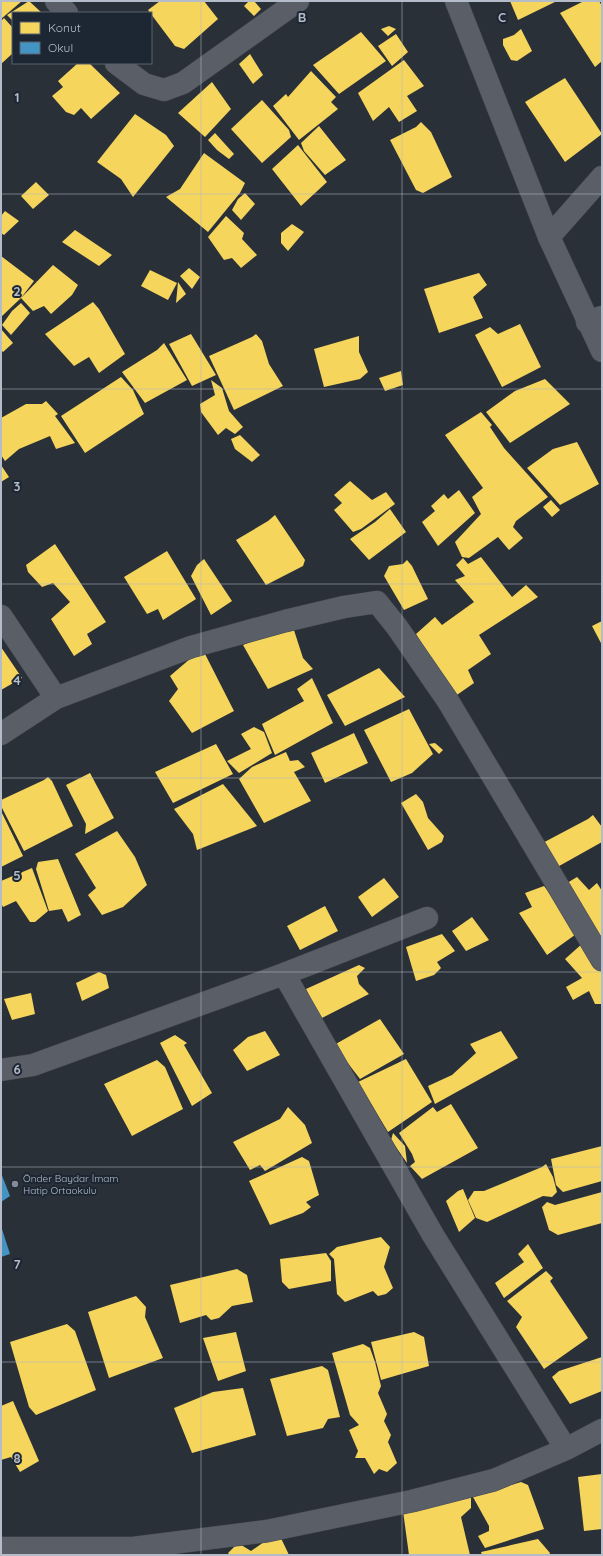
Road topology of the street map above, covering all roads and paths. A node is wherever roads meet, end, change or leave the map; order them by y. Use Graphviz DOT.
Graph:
graph roads {
  1 [pos="56,1"];
  2 [pos="298,1"];
  3 [pos="456,1"];
  4 [pos="66,12"];
  5 [pos="117,64"];
  6 [pos="602,177"];
  7 [pos="548,237"];
  8 [pos="595,319"];
  9 [pos="602,351"];
  10 [pos="1,616"];
  11 [pos="56,698"];
  12 [pos="1,734"];
  13 [pos="427,918"];
  14 [pos="602,960"];
  15 [pos="284,974"];
  16 [pos="1,1070"];
  17 [pos="602,1430"];
  18 [pos="566,1449"];
  19 [pos="1,1548"];
  1 -- 4 [label="street"];
  2 -- 5 [label="street"];
  3 -- 7 [label="street"];
  6 -- 7 [label="street"];
  7 -- 8 [label="street"];
  8 -- 9 [label="street"];
  10 -- 11 [label="street"];
  11 -- 12 [label="street"];
  11 -- 14 [label="street"];
  13 -- 15 [label="street"];
  15 -- 16 [label="street"];
  15 -- 18 [label="street"];
  17 -- 18 [label="street"];
  18 -- 19 [label="street"];
}
